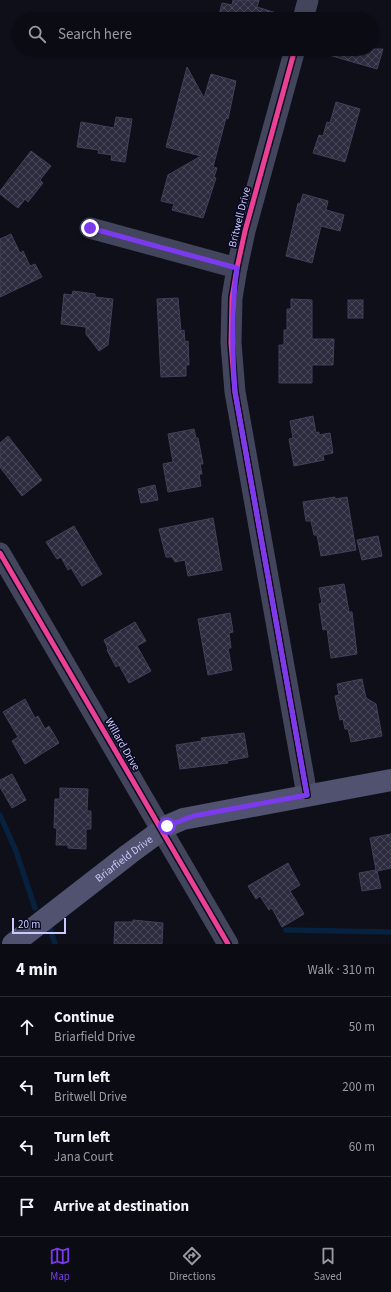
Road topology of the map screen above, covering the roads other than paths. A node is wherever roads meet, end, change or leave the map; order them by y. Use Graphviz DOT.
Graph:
graph roads {
  1 [pos="308,0"];
  2 [pos="305,12"];
  3 [pos="293,56"];
  4 [pos="90,228"];
  5 [pos="237,268"];
  6 [pos="0,554"];
  7 [pos="391,780"];
  8 [pos="307,795"];
  9 [pos="162,830"];
  10 [pos="13,944"];
  11 [pos="228,944"];
  1 -- 2 [label="street"];
  3 -- 5 [label="street, Britwell Drive"];
  4 -- 5 [label="street"];
  5 -- 8 [label="street, Britwell Drive"];
  6 -- 9 [label="street, Willard Drive"];
  7 -- 8 [label="street, Briarfield Drive"];
  8 -- 9 [label="street, Briarfield Drive"];
  9 -- 10 [label="street, Briarfield Drive"];
  9 -- 11 [label="street, Willard Drive"];
}
